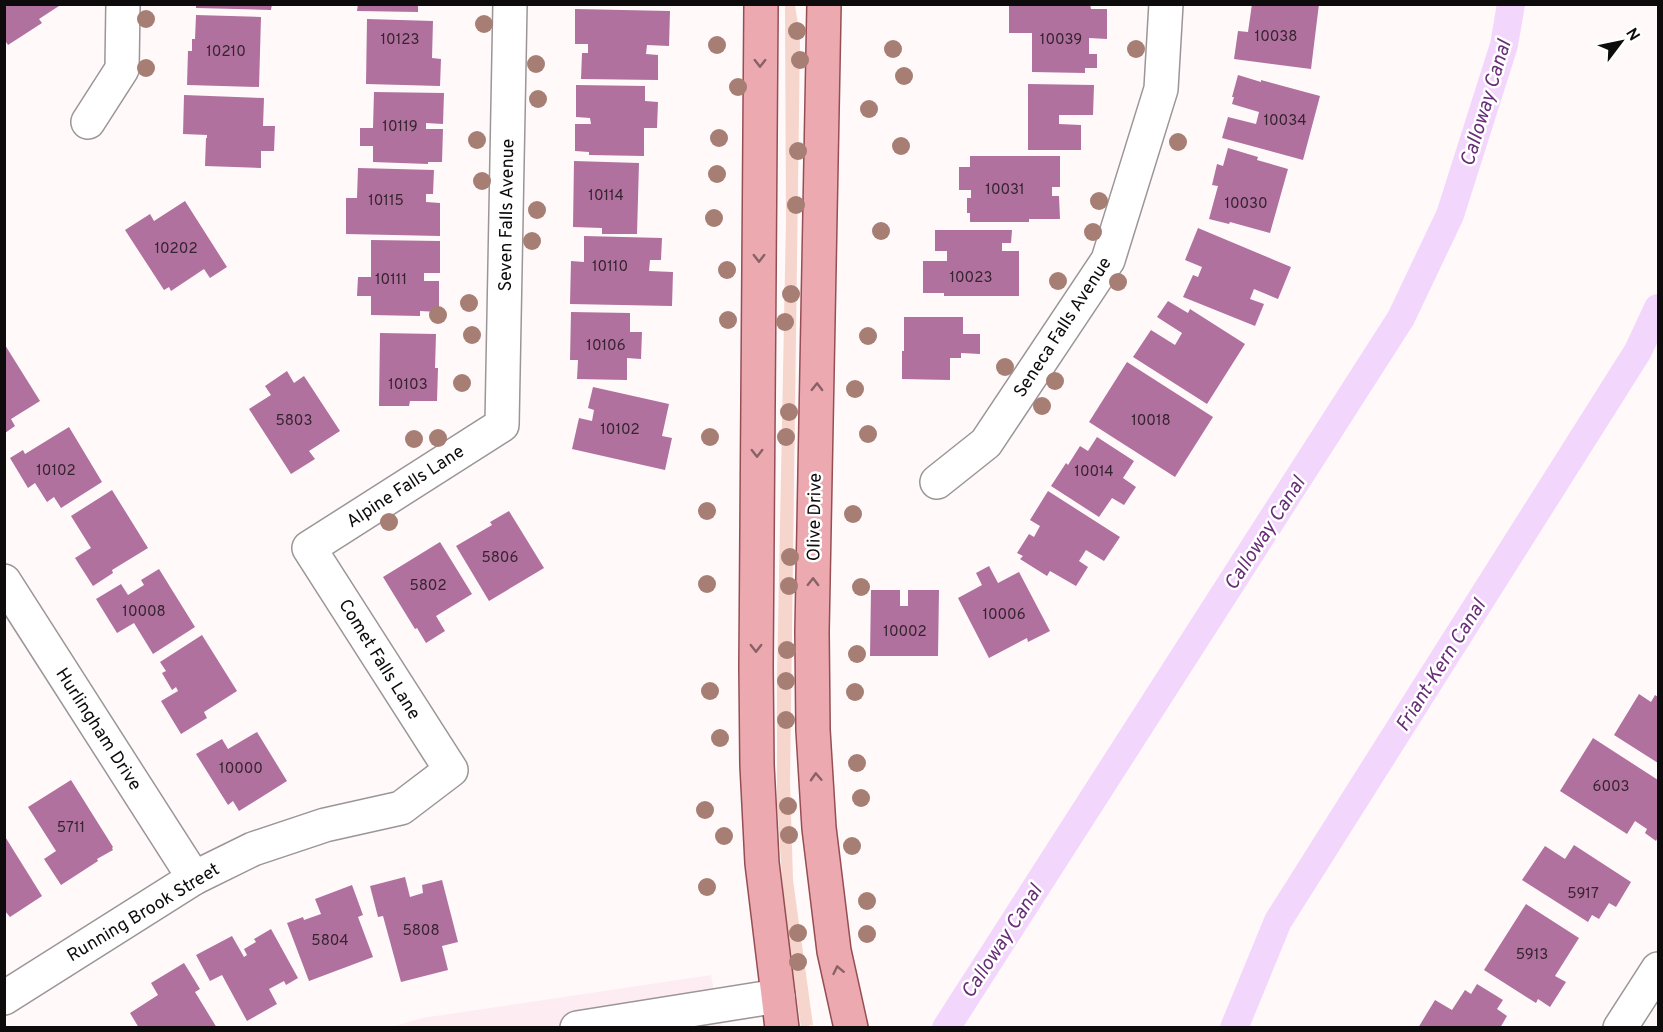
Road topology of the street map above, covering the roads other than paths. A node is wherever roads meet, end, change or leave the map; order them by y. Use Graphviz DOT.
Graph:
graph roads {
  1 [pos="123,4"];
  2 [pos="510,4"];
  3 [pos="761,4"];
  4 [pos="824,4"];
  5 [pos="1166,4"];
  6 [pos="88,122"];
  7 [pos="502,424"];
  8 [pos="937,482"];
  9 [pos="309,548"];
  10 [pos="4,581"];
  11 [pos="451,770"];
  12 [pos="194,878"];
  13 [pos="1659,969"];
  14 [pos="4,998"];
  15 [pos="780,1012"];
  16 [pos="589,1026"];
  17 [pos="851,1028"];
  18 [pos="1620,1028"];
  1 -- 6 [label="street"];
  2 -- 7 [label="street, Seven Falls Avenue"];
  3 -- 15 [label="main road, one-way"];
  17 -- 4 [label="main road, Olive Drive, one-way"];
  5 -- 8 [label="street, Seneca Falls Avenue"];
  7 -- 9 [label="street, Alpine Falls Lane"];
  9 -- 11 [label="street, Comet Falls Lane"];
  10 -- 12 [label="street, Hurlingham Drive"];
  11 -- 12 [label="street, Running Brook Street"];
  12 -- 14 [label="street, Running Brook Street"];
  13 -- 18 [label="street"];
  15 -- 16 [label="street"];
}
